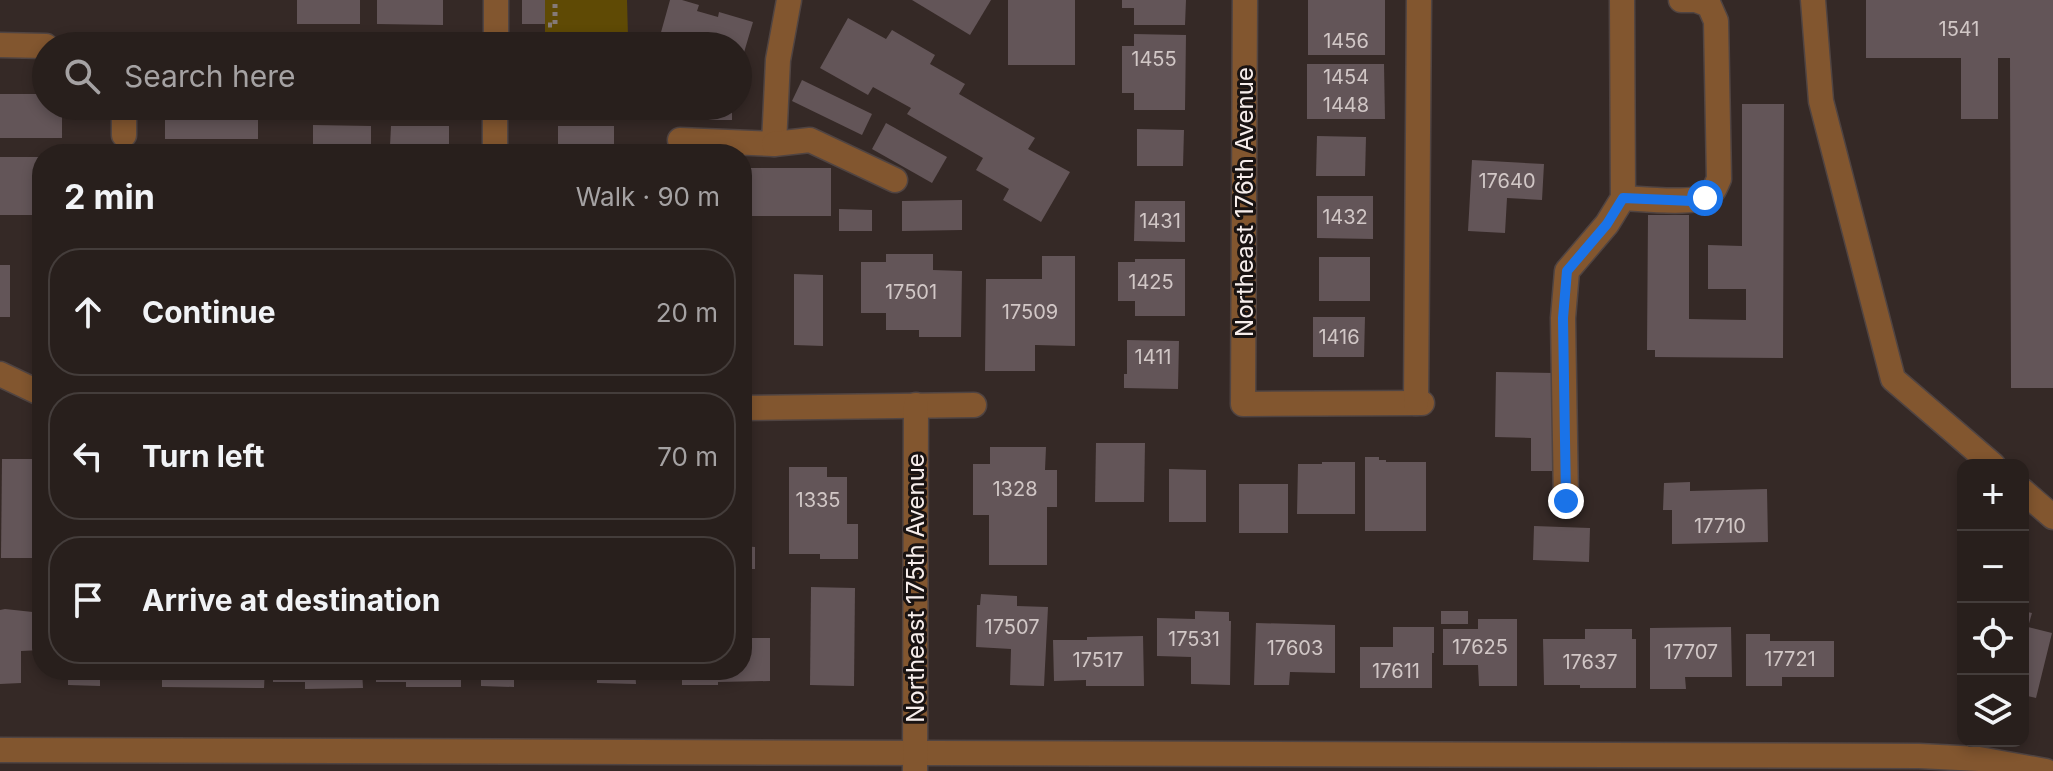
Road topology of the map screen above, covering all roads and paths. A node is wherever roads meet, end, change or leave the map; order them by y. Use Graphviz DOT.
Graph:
graph roads {
  1 [pos="496,0"];
  2 [pos="555,0"];
  3 [pos="789,0"];
  4 [pos="1245,0"];
  5 [pos="1419,0"];
  6 [pos="1622,0"];
  7 [pos="1681,0"];
  8 [pos="1813,0"];
  9 [pos="548,25"];
  10 [pos="496,32"];
  11 [pos="0,45"];
  12 [pos="32,46"];
  13 [pos="124,120"];
  14 [pos="495,120"];
  15 [pos="124,135"];
  16 [pos="680,140"];
  17 [pos="495,144"];
  18 [pos="774,144"];
  19 [pos="895,180"];
  20 [pos="1623,198"];
  21 [pos="0,374"];
  22 [pos="32,389"];
  23 [pos="916,405"];
  24 [pos="974,405"];
  25 [pos="752,408"];
  26 [pos="1986,459"];
  27 [pos="2029,496"];
  28 [pos="1566,501"];
  29 [pos="2053,517"];
  30 [pos="0,750"];
  31 [pos="915,762"];
  32 [pos="2046,771"];
  1 -- 10 [label="street"];
  2 -- 9 [label="path"];
  3 -- 18 [label="street"];
  4 -- 5 [label="street, Northeast 176th Avenue"];
  6 -- 20 [label="street"];
  7 -- 20 [label="street"];
  8 -- 26 [label="street"];
  11 -- 12 [label="street"];
  13 -- 15 [label="street"];
  14 -- 17 [label="street"];
  16 -- 18 [label="street"];
  18 -- 19 [label="street"];
  20 -- 28 [label="street"];
  21 -- 22 [label="street"];
  23 -- 24 [label="street"];
  23 -- 25 [label="street"];
  23 -- 31 [label="street, Northeast 175th Avenue"];
  27 -- 29 [label="street"];
  30 -- 31 [label="street"];
  31 -- 32 [label="street"];
}
